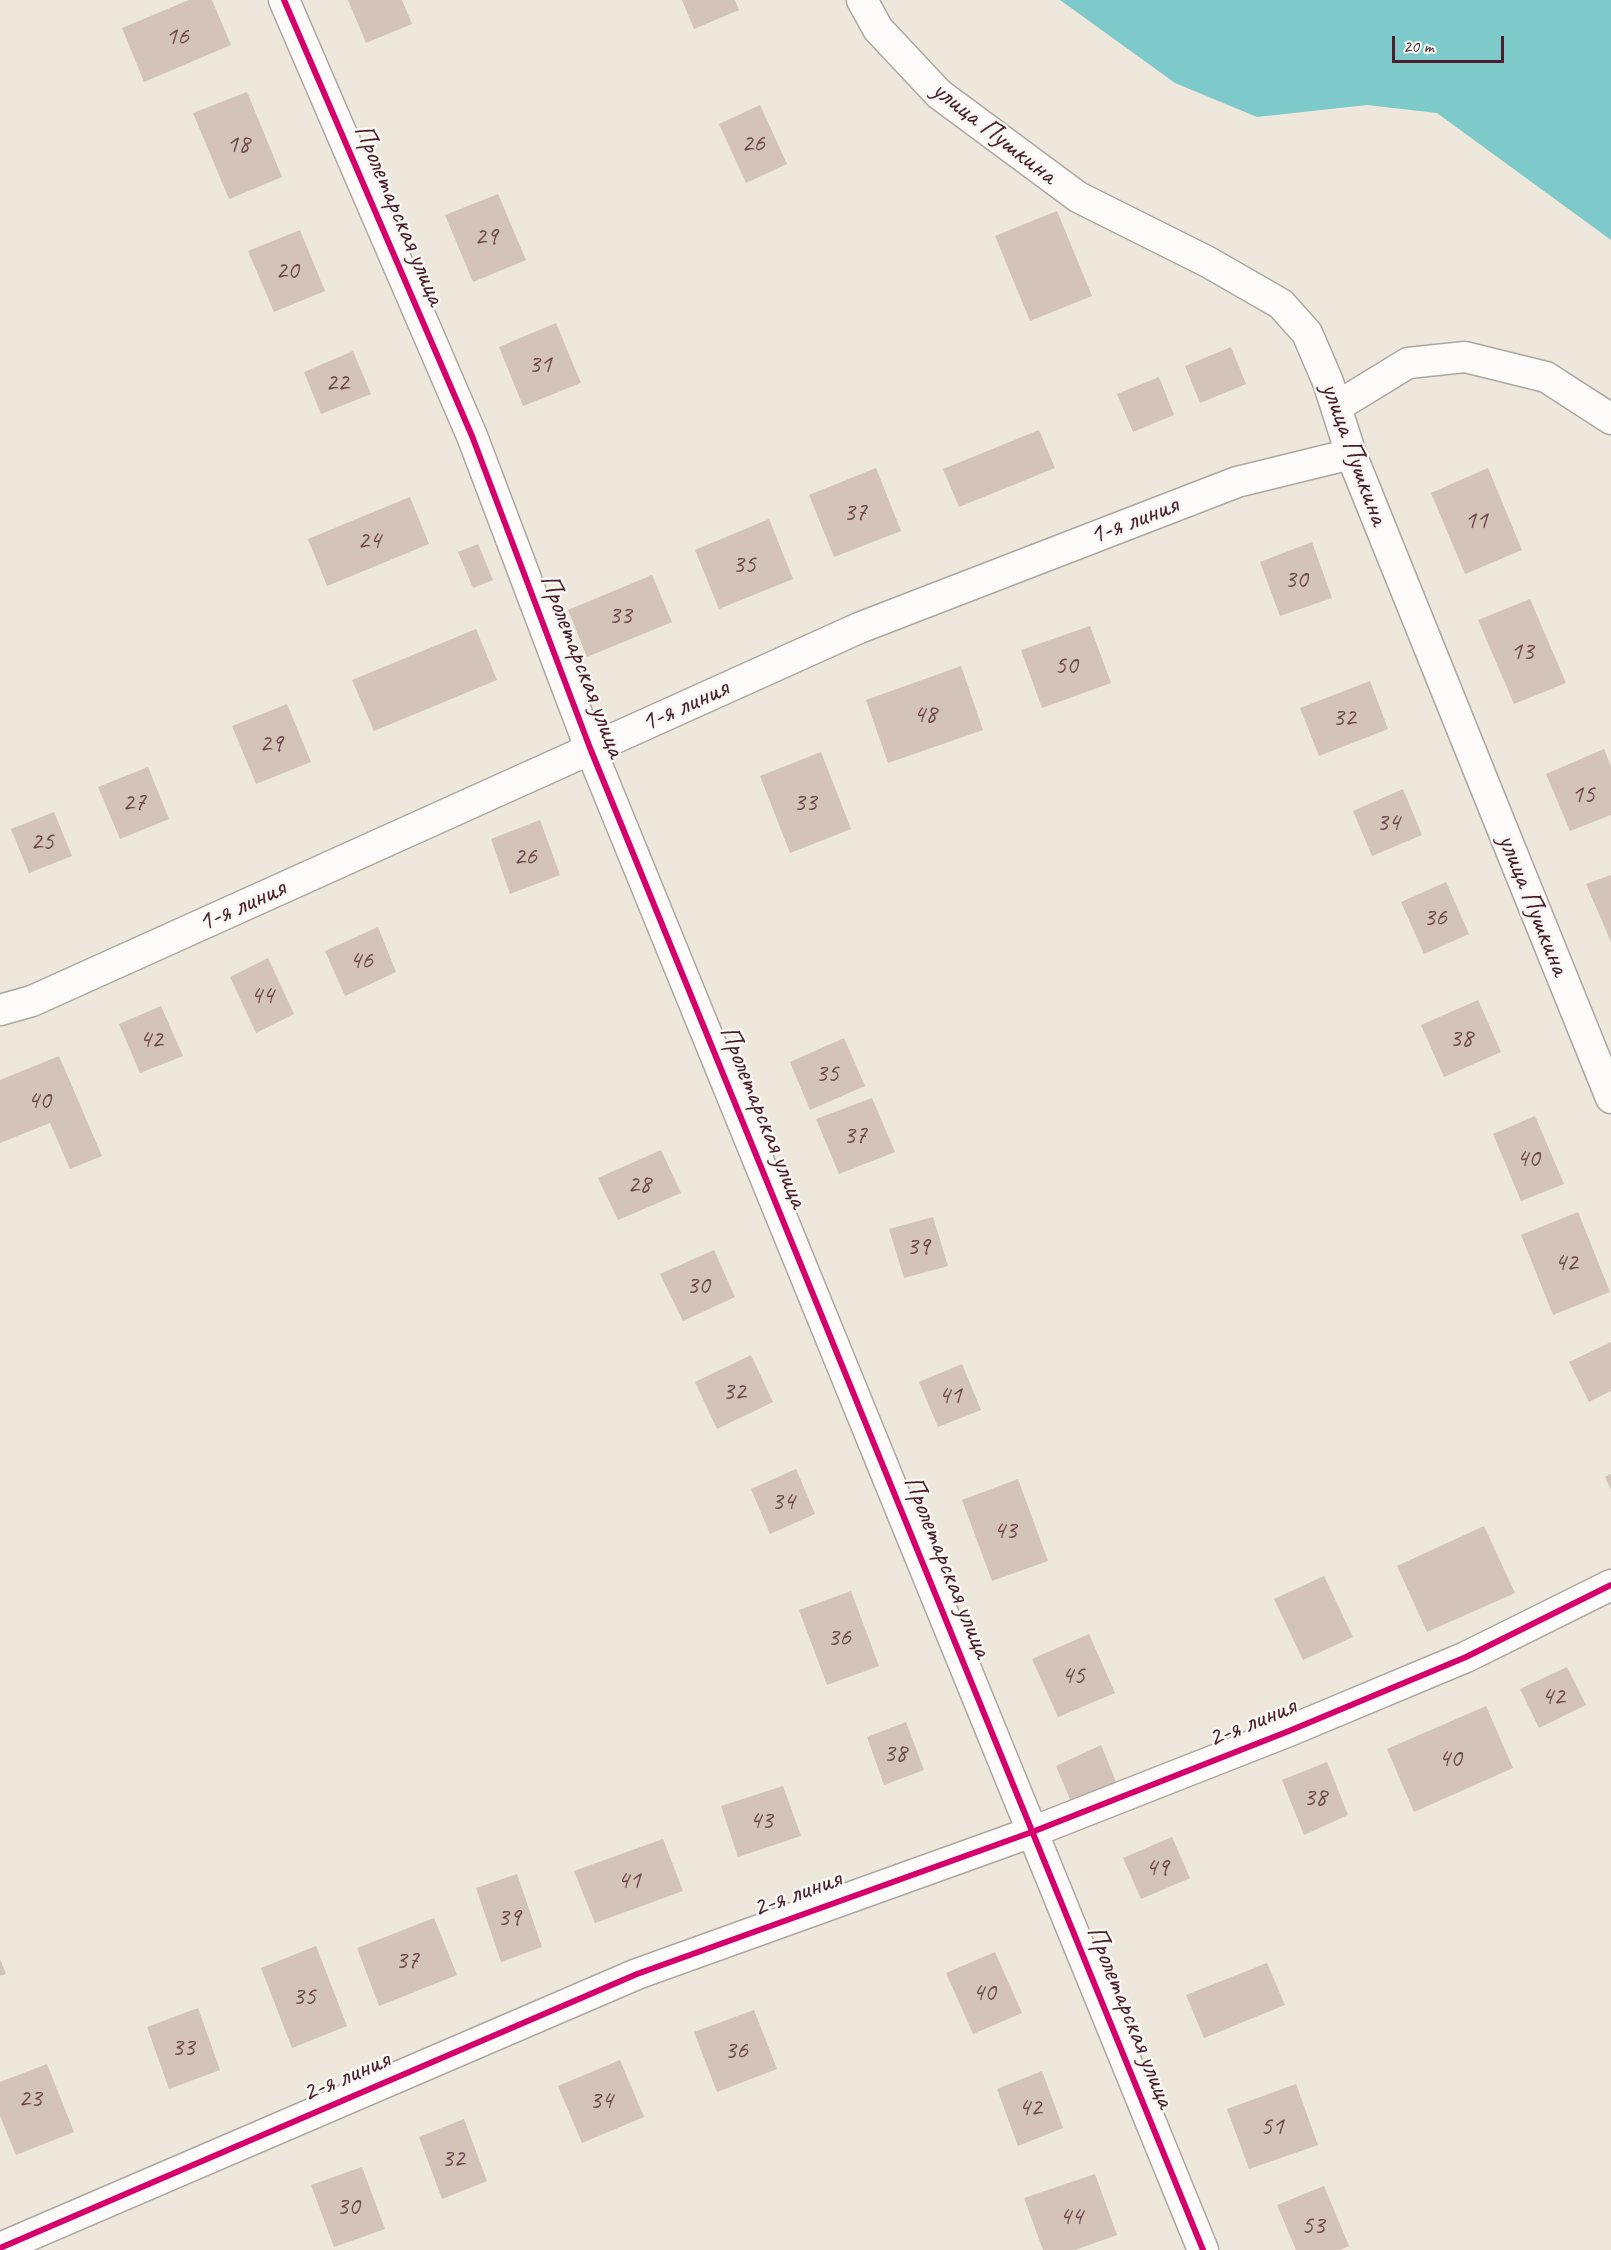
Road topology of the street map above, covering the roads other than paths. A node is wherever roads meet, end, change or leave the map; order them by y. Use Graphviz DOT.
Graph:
graph roads {
  1 [pos="284,0"];
  2 [pos="862,0"];
  3 [pos="1336,407"];
  4 [pos="1611,419"];
  5 [pos="1351,454"];
  6 [pos="590,748"];
  7 [pos="0,1010"];
  8 [pos="1611,1098"];
  9 [pos="1611,1585"];
  10 [pos="1032,1832"];
  11 [pos="0,2248"];
  12 [pos="1203,2250"];
  1 -- 6 [label="street, Пролетарская улица"];
  2 -- 3 [label="street, улица Пушкина"];
  3 -- 4 [label="street"];
  3 -- 5 [label="street, улица Пушкина"];
  5 -- 6 [label="street, 1-я линия"];
  5 -- 8 [label="street, улица Пушкина"];
  6 -- 7 [label="street, 1-я линия"];
  6 -- 10 [label="street, Пролетарская улица"];
  9 -- 10 [label="street, 2-я линия"];
  10 -- 11 [label="street, 2-я линия"];
  10 -- 12 [label="street, Пролетарская улица"];
}
